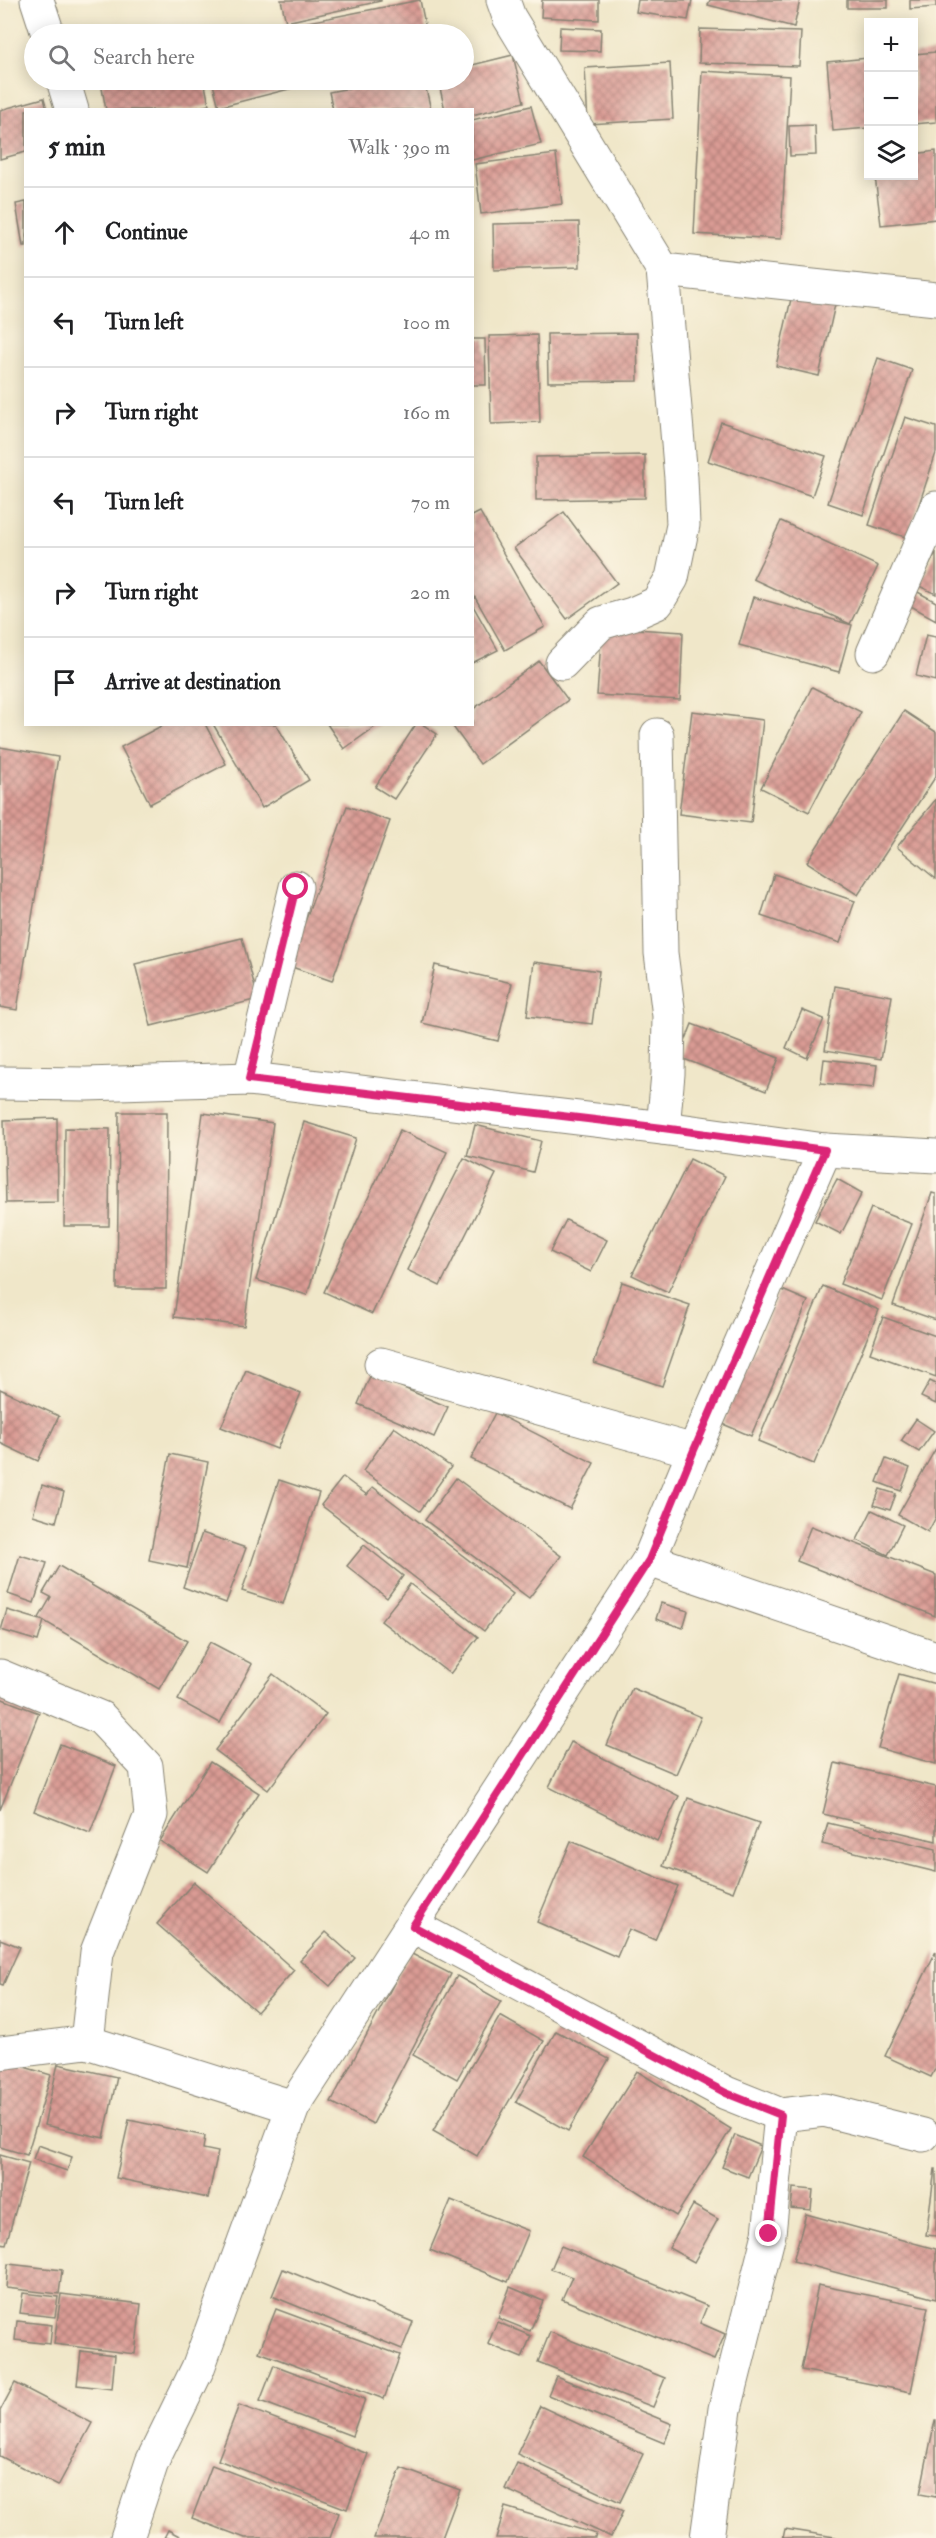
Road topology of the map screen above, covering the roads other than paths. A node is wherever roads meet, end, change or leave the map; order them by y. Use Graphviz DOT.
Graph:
graph roads {
  1 [pos="37,0"];
  2 [pos="503,0"];
  3 [pos="45,24"];
  4 [pos="66,90"];
  5 [pos="71,108"];
  6 [pos="663,270"];
  7 [pos="936,299"];
  8 [pos="936,508"];
  9 [pos="873,653"];
  10 [pos="562,663"];
  11 [pos="657,735"];
  12 [pos="296,887"];
  13 [pos="249,1079"];
  14 [pos="0,1083"];
  15 [pos="663,1128"];
  16 [pos="825,1150"];
  17 [pos="936,1156"];
  18 [pos="381,1364"];
  19 [pos="694,1450"];
  20 [pos="649,1560"];
  21 [pos="936,1658"];
  22 [pos="0,1676"];
  23 [pos="413,1926"];
  24 [pos="87,2042"];
  25 [pos="0,2053"];
  26 [pos="293,2107"];
  27 [pos="781,2115"];
  28 [pos="923,2135"];
  29 [pos="127,2538"];
  30 [pos="707,2538"];
  1 -- 3 [label="street"];
  2 -- 6 [label="street"];
  4 -- 5 [label="street"];
  6 -- 7 [label="street"];
  6 -- 10 [label="street"];
  8 -- 9 [label="street"];
  11 -- 15 [label="street"];
  12 -- 13 [label="street"];
  13 -- 14 [label="street"];
  13 -- 15 [label="street"];
  15 -- 16 [label="street"];
  16 -- 17 [label="street"];
  16 -- 19 [label="street"];
  18 -- 19 [label="street"];
  19 -- 20 [label="street"];
  20 -- 21 [label="street"];
  20 -- 23 [label="street"];
  22 -- 24 [label="street"];
  23 -- 26 [label="street"];
  23 -- 27 [label="street"];
  24 -- 25 [label="street"];
  24 -- 26 [label="street"];
  26 -- 29 [label="street"];
  27 -- 28 [label="street"];
  27 -- 30 [label="street"];
}
